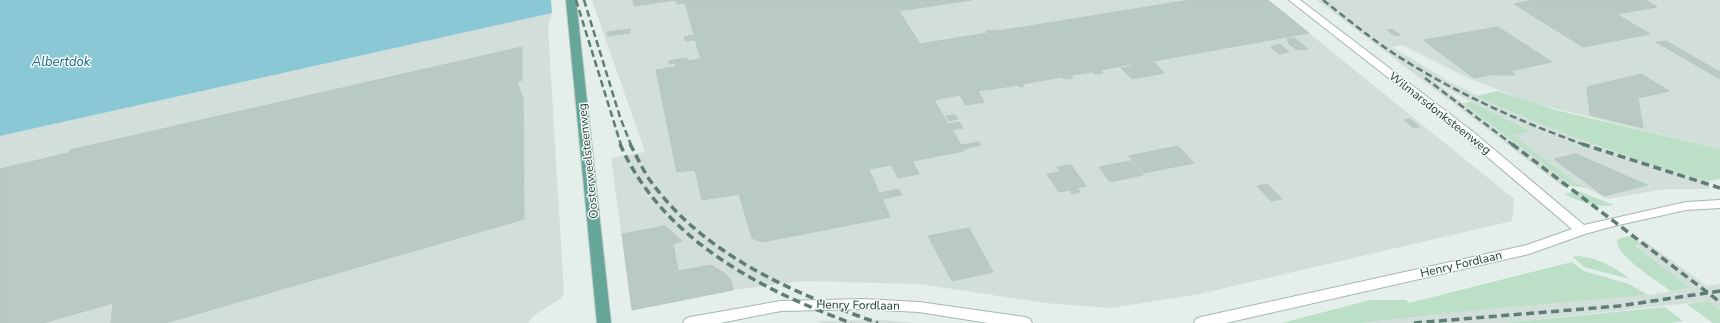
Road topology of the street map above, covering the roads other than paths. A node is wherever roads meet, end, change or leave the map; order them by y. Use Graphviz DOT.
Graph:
graph roads {
  1 [pos="571,0"];
  2 [pos="1294,0"];
  3 [pos="1720,204"];
  4 [pos="1582,230"];
  5 [pos="604,323"];
  6 [pos="690,323"];
  7 [pos="1026,323"];
  8 [pos="1201,323"];
  1 -- 5 [label="main road, Oosterweelsteenweg"];
  2 -- 4 [label="street, Wilmarsdonksteenweg"];
  3 -- 4 [label="street, Henry Fordlaan"];
  4 -- 8 [label="street, Henry Fordlaan"];
  6 -- 7 [label="street, Henry Fordlaan"];
}
